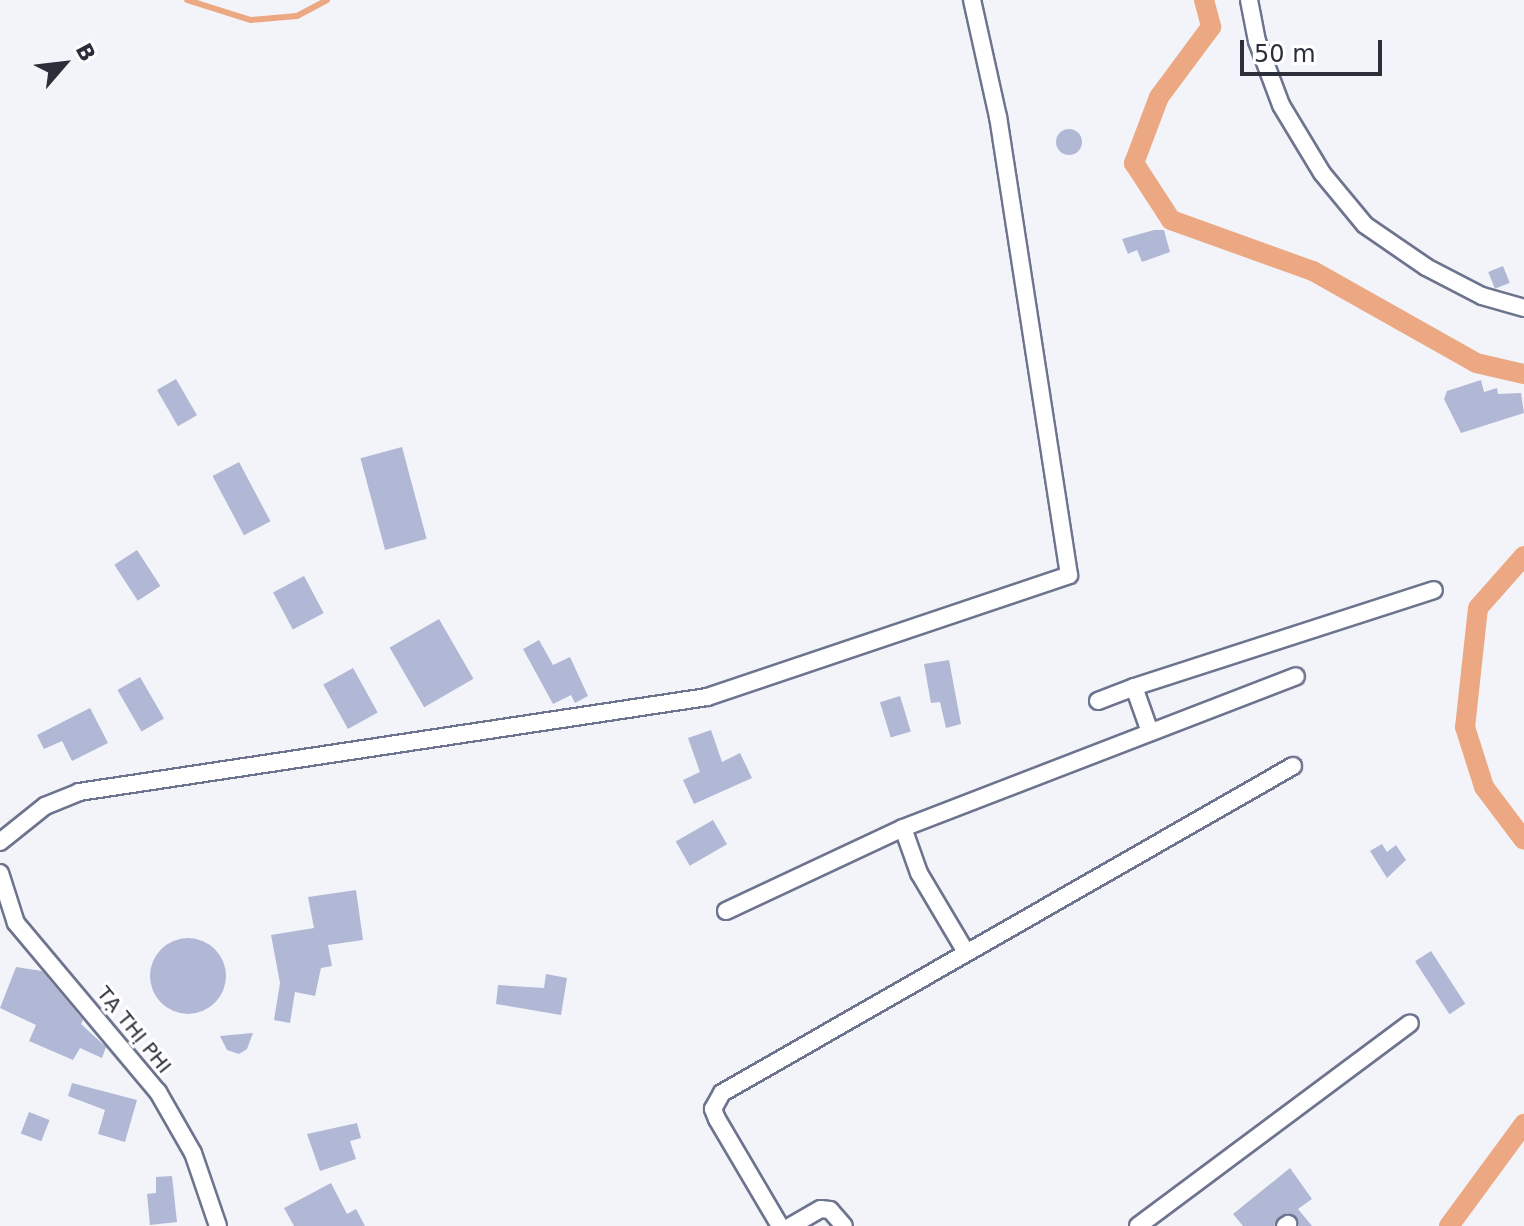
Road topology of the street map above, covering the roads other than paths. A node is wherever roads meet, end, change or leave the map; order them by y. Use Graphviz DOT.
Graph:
graph roads {
  1 [pos="972,0"];
  2 [pos="1249,0"];
  3 [pos="1524,308"];
  4 [pos="1434,590"];
  5 [pos="1296,676"];
  6 [pos="1134,687"];
  7 [pos="1098,701"];
  8 [pos="1150,732"];
  9 [pos="1293,766"];
  10 [pos="903,828"];
  11 [pos="0,842"];
  12 [pos="0,873"];
  13 [pos="726,911"];
  14 [pos="966,952"];
  15 [pos="1410,1023"];
  16 [pos="218,1226"];
  17 [pos="780,1226"];
  18 [pos="791,1226"];
  19 [pos="844,1226"];
  20 [pos="1138,1226"];
  1 -- 11 [label="street"];
  2 -- 3 [label="street"];
  4 -- 6 [label="street"];
  5 -- 8 [label="street"];
  6 -- 7 [label="street"];
  6 -- 8 [label="street"];
  8 -- 10 [label="street"];
  9 -- 14 [label="street"];
  10 -- 13 [label="street"];
  10 -- 14 [label="street"];
  12 -- 16 [label="street, TẠ THỊ PHI"];
  14 -- 17 [label="street"];
  15 -- 20 [label="street"];
  18 -- 19 [label="street"];
}
